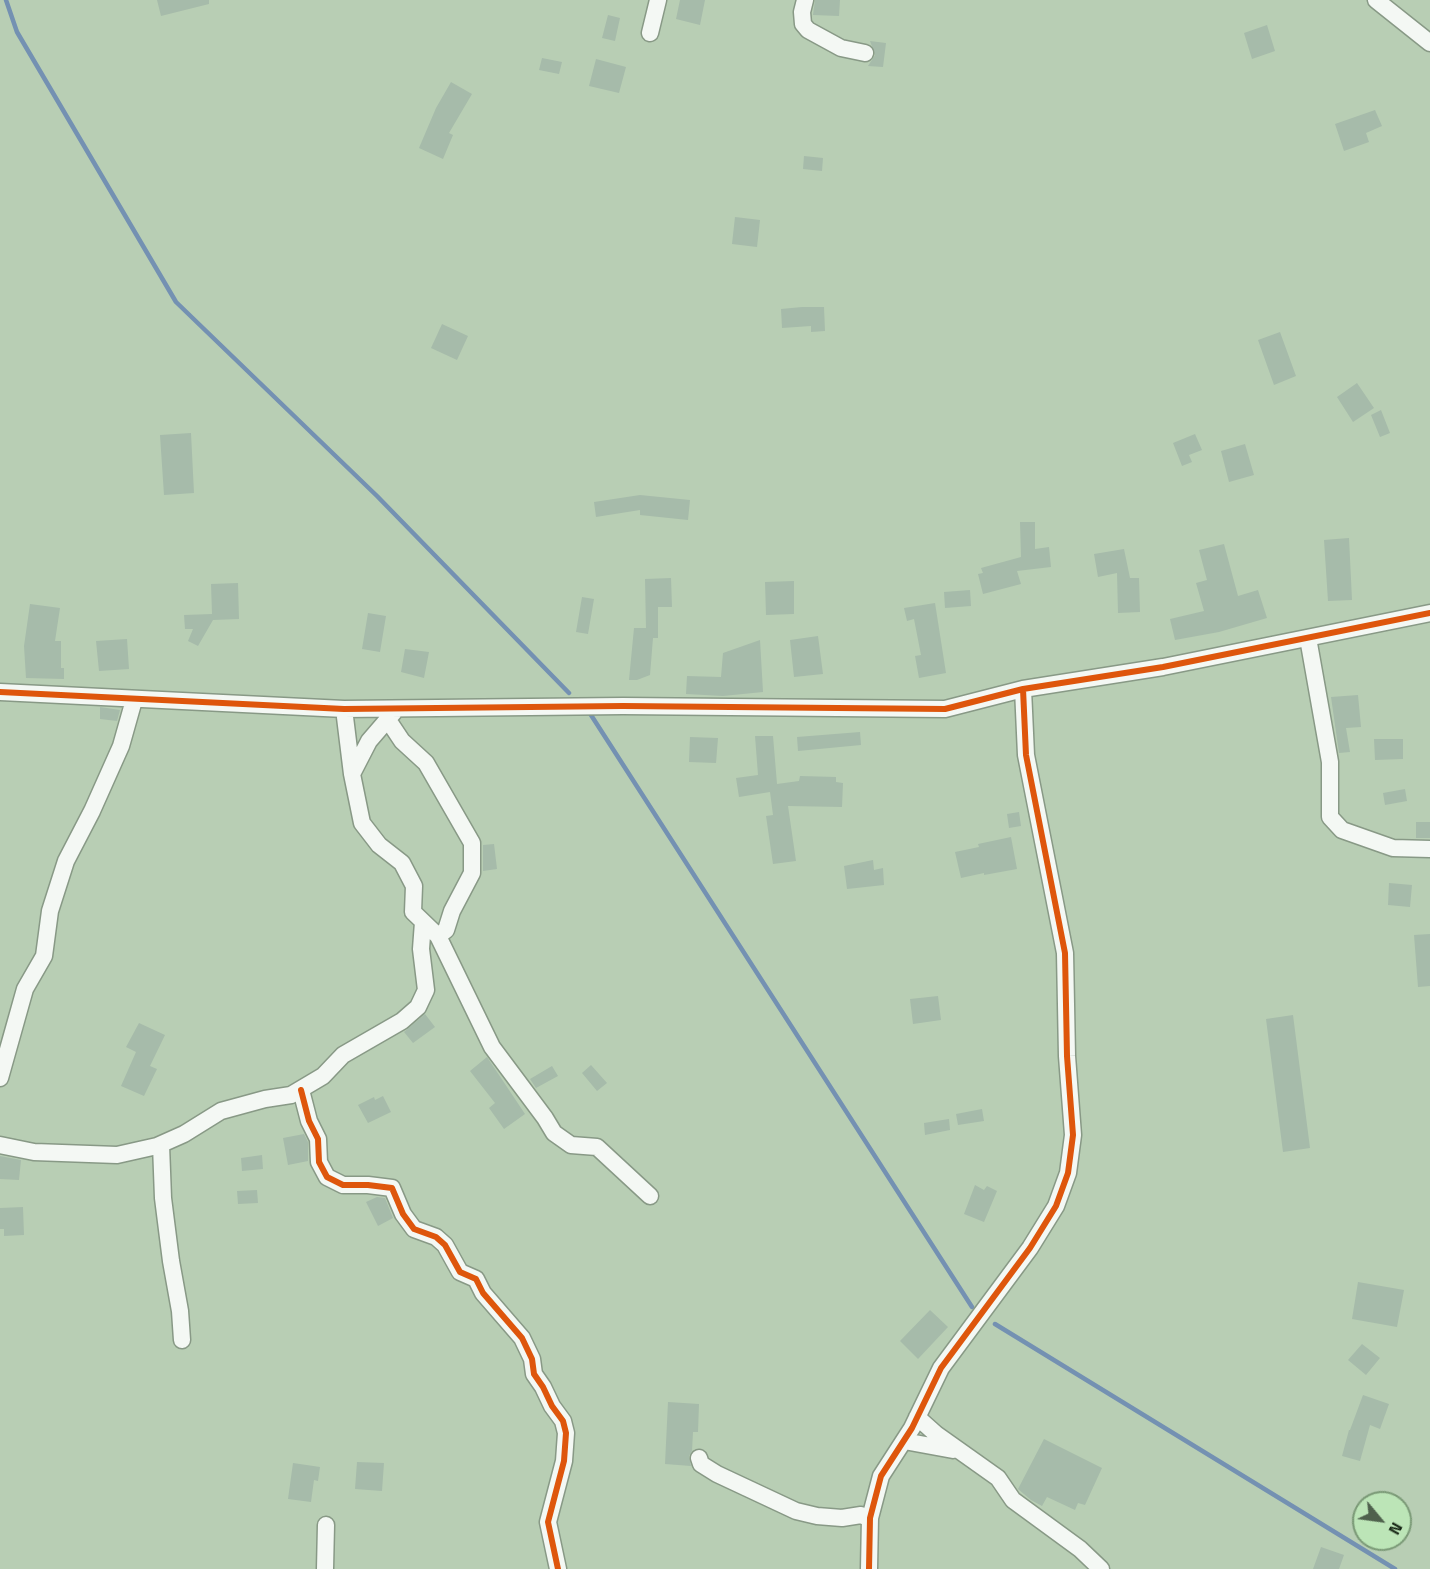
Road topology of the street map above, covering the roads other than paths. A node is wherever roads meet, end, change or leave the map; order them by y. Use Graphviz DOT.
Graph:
graph roads {
  1 [pos="658,0"];
  2 [pos="805,0"];
  3 [pos="1376,0"];
  4 [pos="650,33"];
  5 [pos="1430,43"];
  6 [pos="865,52"];
  7 [pos="1430,613"];
  8 [pos="1308,638"];
  9 [pos="1023,689"];
  10 [pos="0,692"];
  11 [pos="134,700"];
  12 [pos="344,709"];
  13 [pos="392,714"];
  14 [pos="352,774"];
  15 [pos="1430,849"];
  16 [pos="423,922"];
  17 [pos="438,936"];
  18 [pos="0,1078"];
  19 [pos="301,1089"];
  20 [pos="0,1145"];
  21 [pos="160,1145"];
  22 [pos="650,1196"];
  23 [pos="182,1340"];
  24 [pos="917,1417"];
  25 [pos="904,1441"];
  26 [pos="962,1452"];
  27 [pos="699,1458"];
  28 [pos="870,1519"];
  29 [pos="326,1525"];
  30 [pos="325,1569"];
  31 [pos="558,1569"];
  32 [pos="869,1569"];
  33 [pos="1101,1569"];
  1 -- 4 [label="street"];
  2 -- 6 [label="street"];
  3 -- 5 [label="street"];
  7 -- 8 [label="street"];
  8 -- 9 [label="street"];
  8 -- 15 [label="street"];
  9 -- 13 [label="street"];
  9 -- 24 [label="street"];
  10 -- 11 [label="street"];
  11 -- 12 [label="street"];
  11 -- 18 [label="street"];
  12 -- 13 [label="street"];
  12 -- 14 [label="street"];
  13 -- 14 [label="street"];
  13 -- 17 [label="street"];
  14 -- 16 [label="street"];
  16 -- 17 [label="street"];
  16 -- 19 [label="street"];
  17 -- 22 [label="street"];
  19 -- 21 [label="street"];
  19 -- 31 [label="street"];
  20 -- 21 [label="street"];
  21 -- 23 [label="street"];
  24 -- 25 [label="street"];
  24 -- 26 [label="street"];
  25 -- 26 [label="street"];
  25 -- 28 [label="street"];
  26 -- 33 [label="street"];
  27 -- 28 [label="street"];
  28 -- 32 [label="street"];
  29 -- 30 [label="street"];
}
